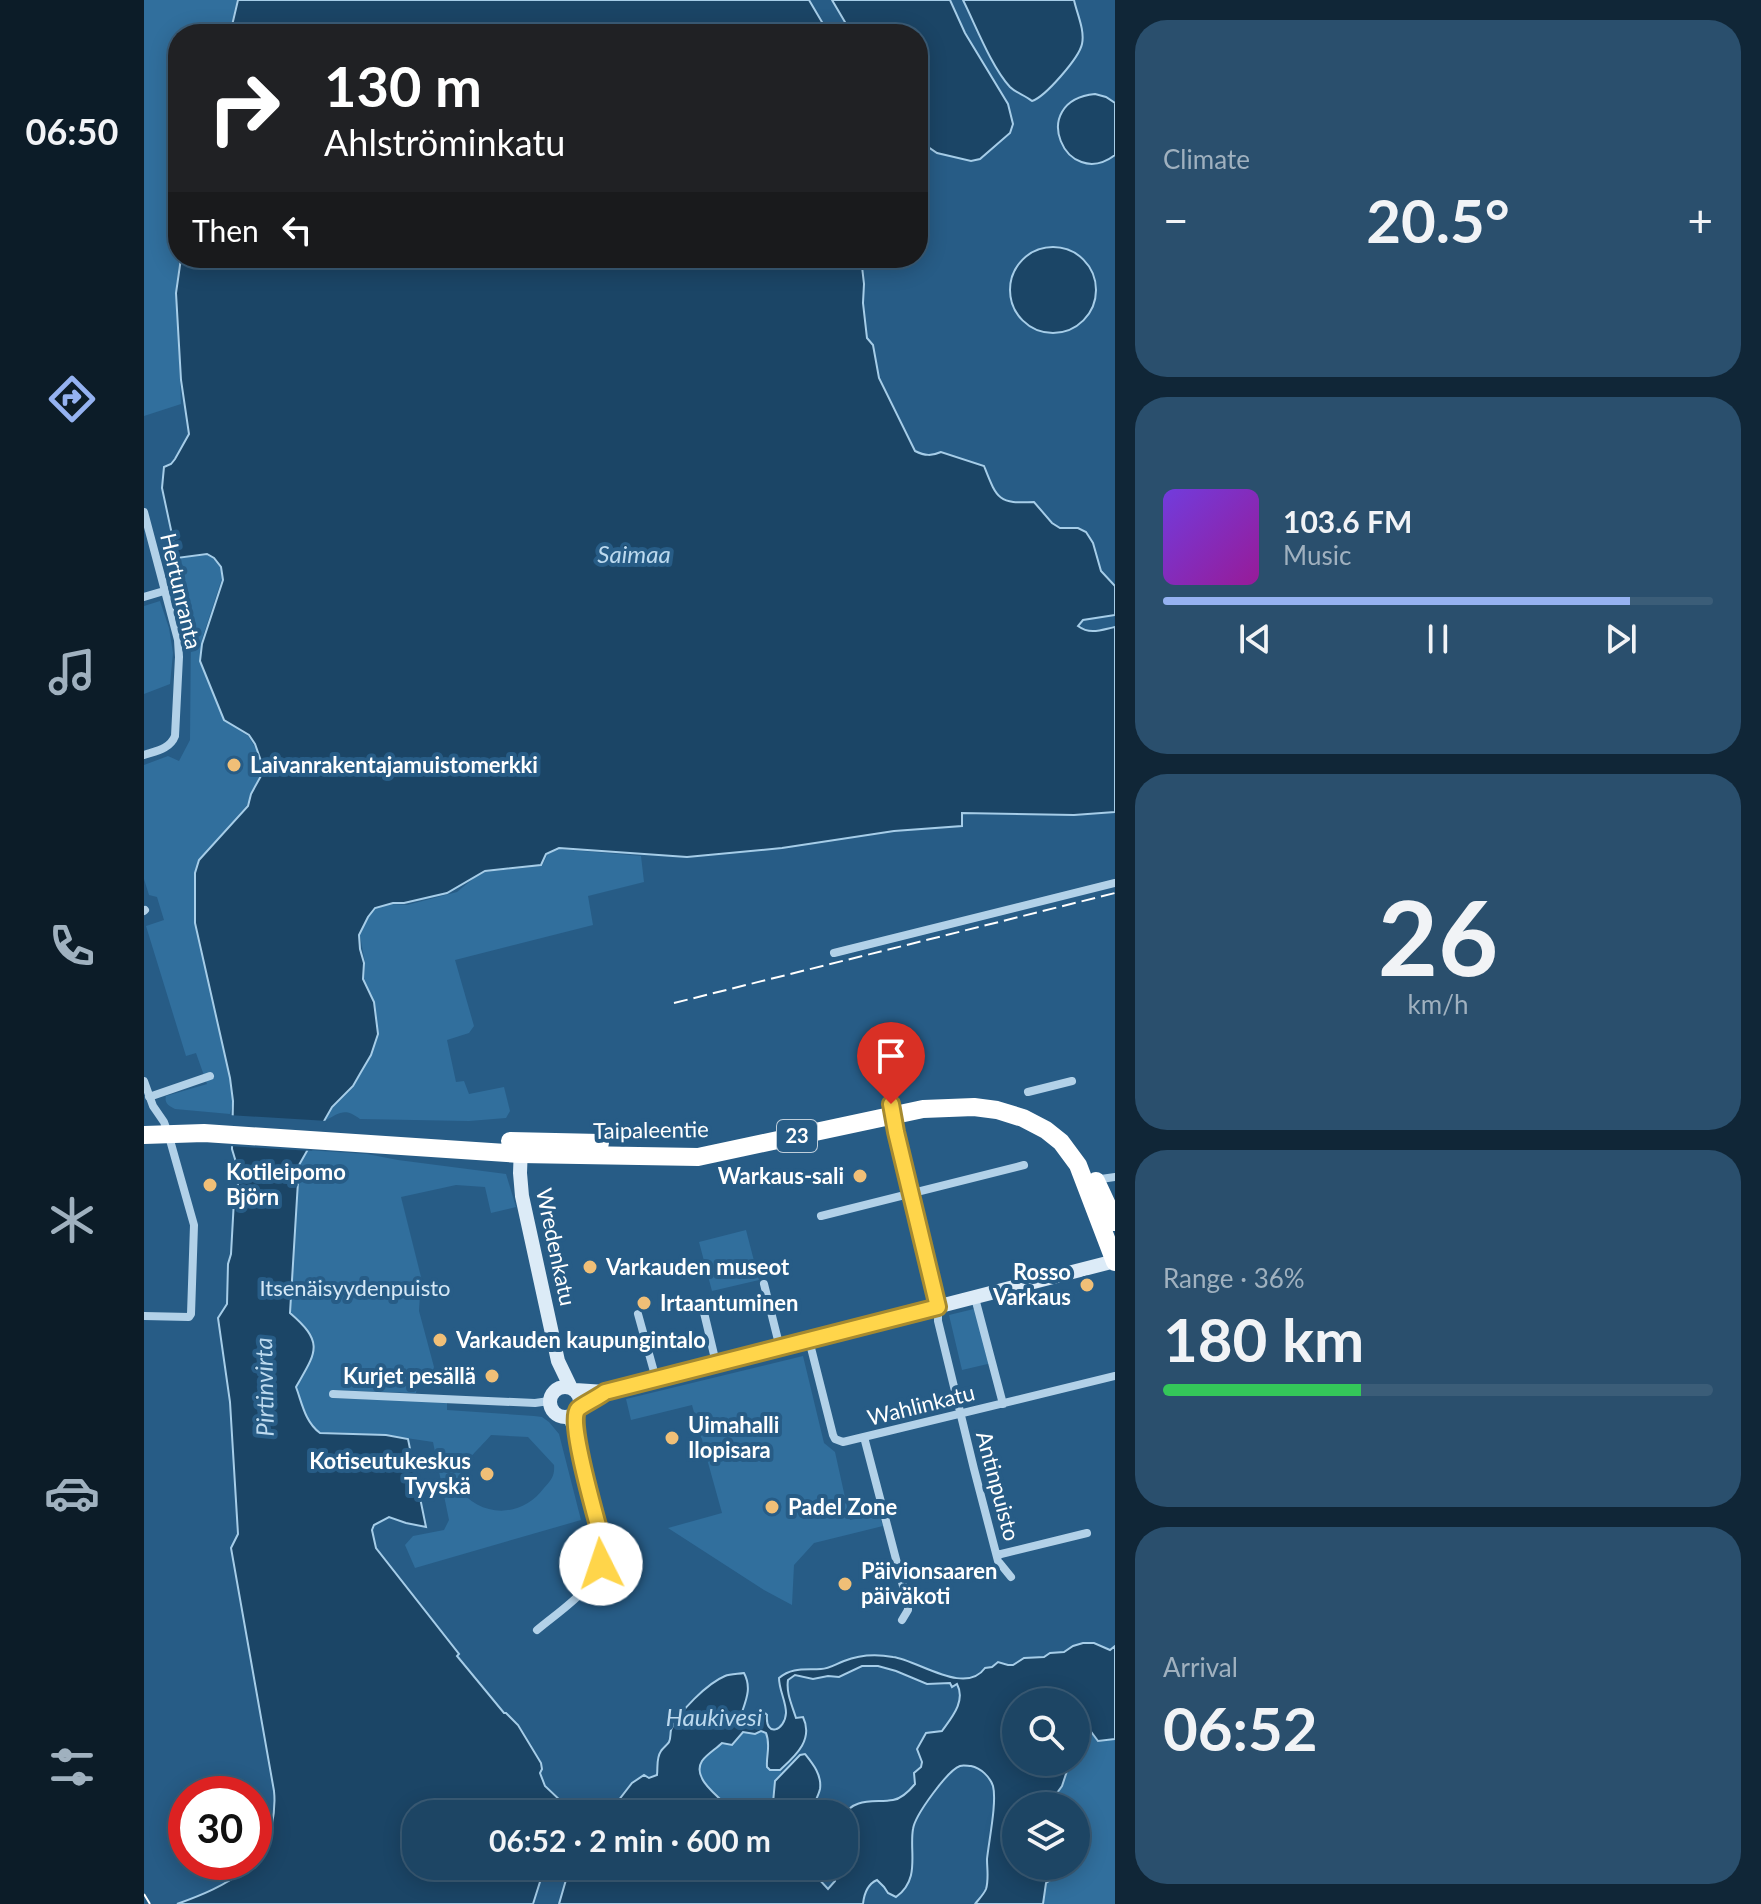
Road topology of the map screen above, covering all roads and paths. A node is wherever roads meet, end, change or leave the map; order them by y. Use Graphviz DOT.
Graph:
graph roads {
  1 [pos="144,512"];
  2 [pos="164,591"];
  3 [pos="144,597"];
  4 [pos="144,755"];
  5 [pos="1115,883"];
  6 [pos="834,953"];
  7 [pos="210,1076"];
  8 [pos="144,1081"];
  9 [pos="1072,1081"];
  10 [pos="1028,1092"];
  11 [pos="149,1097"];
  12 [pos="892,1110"];
  13 [pos="144,1122"];
  14 [pos="166,1128"];
  15 [pos="144,1135"];
  16 [pos="521,1148"];
  17 [pos="1024,1165"];
  18 [pos="1115,1177"];
  19 [pos="1101,1179"];
  20 [pos="911,1193"];
  21 [pos="821,1216"];
  22 [pos="1115,1222"];
  23 [pos="1115,1261"];
  24 [pos="764,1284"];
  25 [pos="975,1298"];
  26 [pos="701,1300"];
  27 [pos="938,1307"];
  28 [pos="638,1314"];
  29 [pos="144,1316"];
  30 [pos="809,1340"];
  31 [pos="780,1348"];
  32 [pos="558,1361"];
  33 [pos="716,1363"];
  34 [pos="1115,1376"];
  35 [pos="656,1379"];
  36 [pos="573,1389"];
  37 [pos="605,1392"];
  38 [pos="333,1394"];
  39 [pos="551,1396"];
  40 [pos="1003,1404"];
  41 [pos="574,1413"];
  42 [pos="960,1413"];
  43 [pos="864,1437"];
  44 [pos="1087,1533"];
  45 [pos="997,1555"];
  46 [pos="1011,1577"];
  47 [pos="902,1620"];
  48 [pos="537,1630"];
  1 -- 2 [label="street, Hertunranta"];
  2 -- 3 [label="street"];
  2 -- 4 [label="street, Hertunranta"];
  5 -- 6 [label="street"];
  7 -- 11 [label="street"];
  8 -- 11 [label="street"];
  9 -- 10 [label="street"];
  11 -- 14 [label="street"];
  12 -- 16 [label="highway, Taipaleentie / 23"];
  12 -- 20 [label="street, Antinpuisto"];
  12 -- 22 [label="highway, Taipaleentie / 23"];
  12 -- 23 [label="highway, Taipaleentie / 23"];
  13 -- 14 [label="highway, Taipaleentie / 23"];
  14 -- 15 [label="highway, Taipaleentie / 23"];
  14 -- 16 [label="highway, Taipaleentie / 23"];
  14 -- 29 [label="street"];
  16 -- 32 [label="street, Wredenkatu"];
  17 -- 20 [label="street"];
  18 -- 19 [label="street"];
  20 -- 21 [label="street"];
  20 -- 27 [label="street, Antinpuisto"];
  23 -- 25 [label="street"];
  24 -- 31 [label="street"];
  25 -- 27 [label="street"];
  25 -- 40 [label="street, Antinpuisto"];
  26 -- 33 [label="street"];
  27 -- 30 [label="street"];
  27 -- 42 [label="street, Antinpuisto"];
  28 -- 35 [label="street"];
  30 -- 31 [label="street"];
  30 -- 43 [label="street, Wahlinkatu"];
  31 -- 33 [label="street"];
  32 -- 36 [label="street, Wredenkatu"];
  32 -- 39 [label="street, Wredenkatu"];
  33 -- 35 [label="street"];
  34 -- 40 [label="street, Wahlinkatu"];
  35 -- 37 [label="street"];
  36 -- 37 [label="street"];
  36 -- 39 [label="street"];
  36 -- 41 [label="street"];
  37 -- 41 [label="street"];
  38 -- 39 [label="street"];
  39 -- 41 [label="street"];
  40 -- 42 [label="street, Wahlinkatu"];
  41 -- 48 [label="street"];
  42 -- 43 [label="street, Wahlinkatu"];
  42 -- 45 [label="street, Antinpuisto"];
  43 -- 47 [label="street"];
  44 -- 45 [label="street"];
  45 -- 46 [label="street, Antinpuisto"];
}
